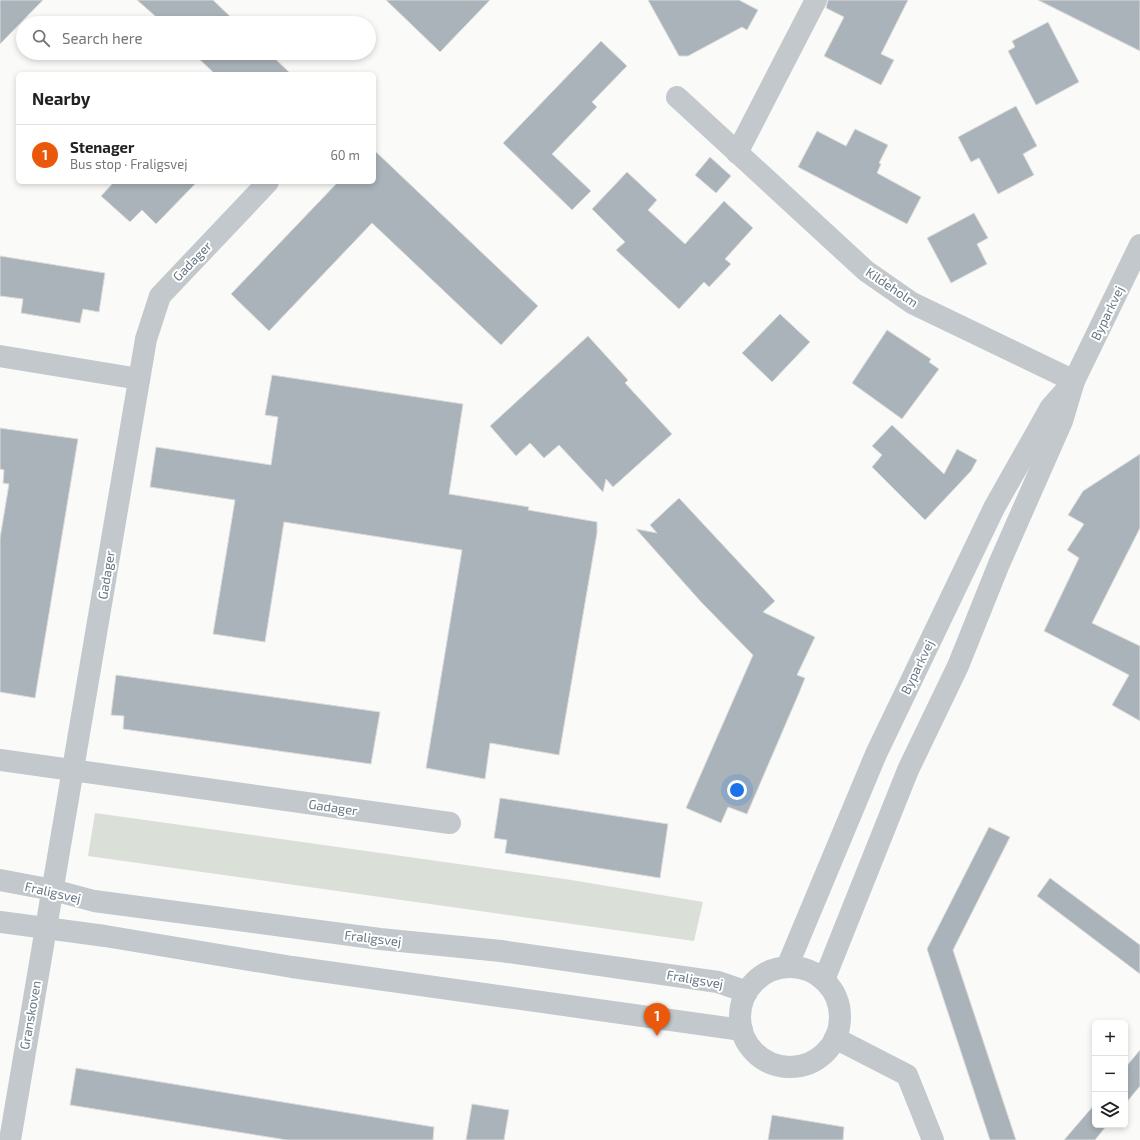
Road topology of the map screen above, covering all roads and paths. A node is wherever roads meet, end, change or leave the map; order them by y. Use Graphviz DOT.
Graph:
graph roads {
  1 [pos="816,0"];
  2 [pos="677,97"];
  3 [pos="737,153"];
  4 [pos="266,184"];
  5 [pos="1140,244"];
  6 [pos="0,356"];
  7 [pos="139,379"];
  8 [pos="1074,381"];
  9 [pos="0,760"];
  10 [pos="73,770"];
  11 [pos="450,823"];
  12 [pos="0,880"];
  13 [pos="53,890"];
  14 [pos="0,922"];
  15 [pos="46,928"];
  16 [pos="787,967"];
  17 [pos="824,980"];
  18 [pos="747,992"];
  19 [pos="742,1030"];
  20 [pos="835,1038"];
  21 [pos="10,1140"];
  22 [pos="933,1140"];
  1 -- 3 [label="street"];
  2 -- 3 [label="street, Kildeholm"];
  3 -- 8 [label="street, Kildeholm"];
  4 -- 7 [label="street, Gadager"];
  5 -- 8 [label="street, Byparkvej"];
  6 -- 7 [label="street"];
  7 -- 10 [label="street, Gadager"];
  8 -- 16 [label="street, Byparkvej"];
  8 -- 17 [label="street, Byparkvej"];
  9 -- 10 [label="street, Gadager"];
  10 -- 11 [label="street, Gadager"];
  10 -- 13 [label="street, Gadager"];
  12 -- 13 [label="street, Fraligsvej"];
  13 -- 15 [label="street, Granskoven"];
  13 -- 18 [label="street, Fraligsvej"];
  14 -- 15 [label="street"];
  15 -- 19 [label="street"];
  15 -- 21 [label="street, Granskoven"];
  16 -- 17 [label="street"];
  16 -- 18 [label="street"];
  17 -- 20 [label="street"];
  18 -- 19 [label="street"];
  19 -- 20 [label="street"];
  20 -- 22 [label="street"];
}
